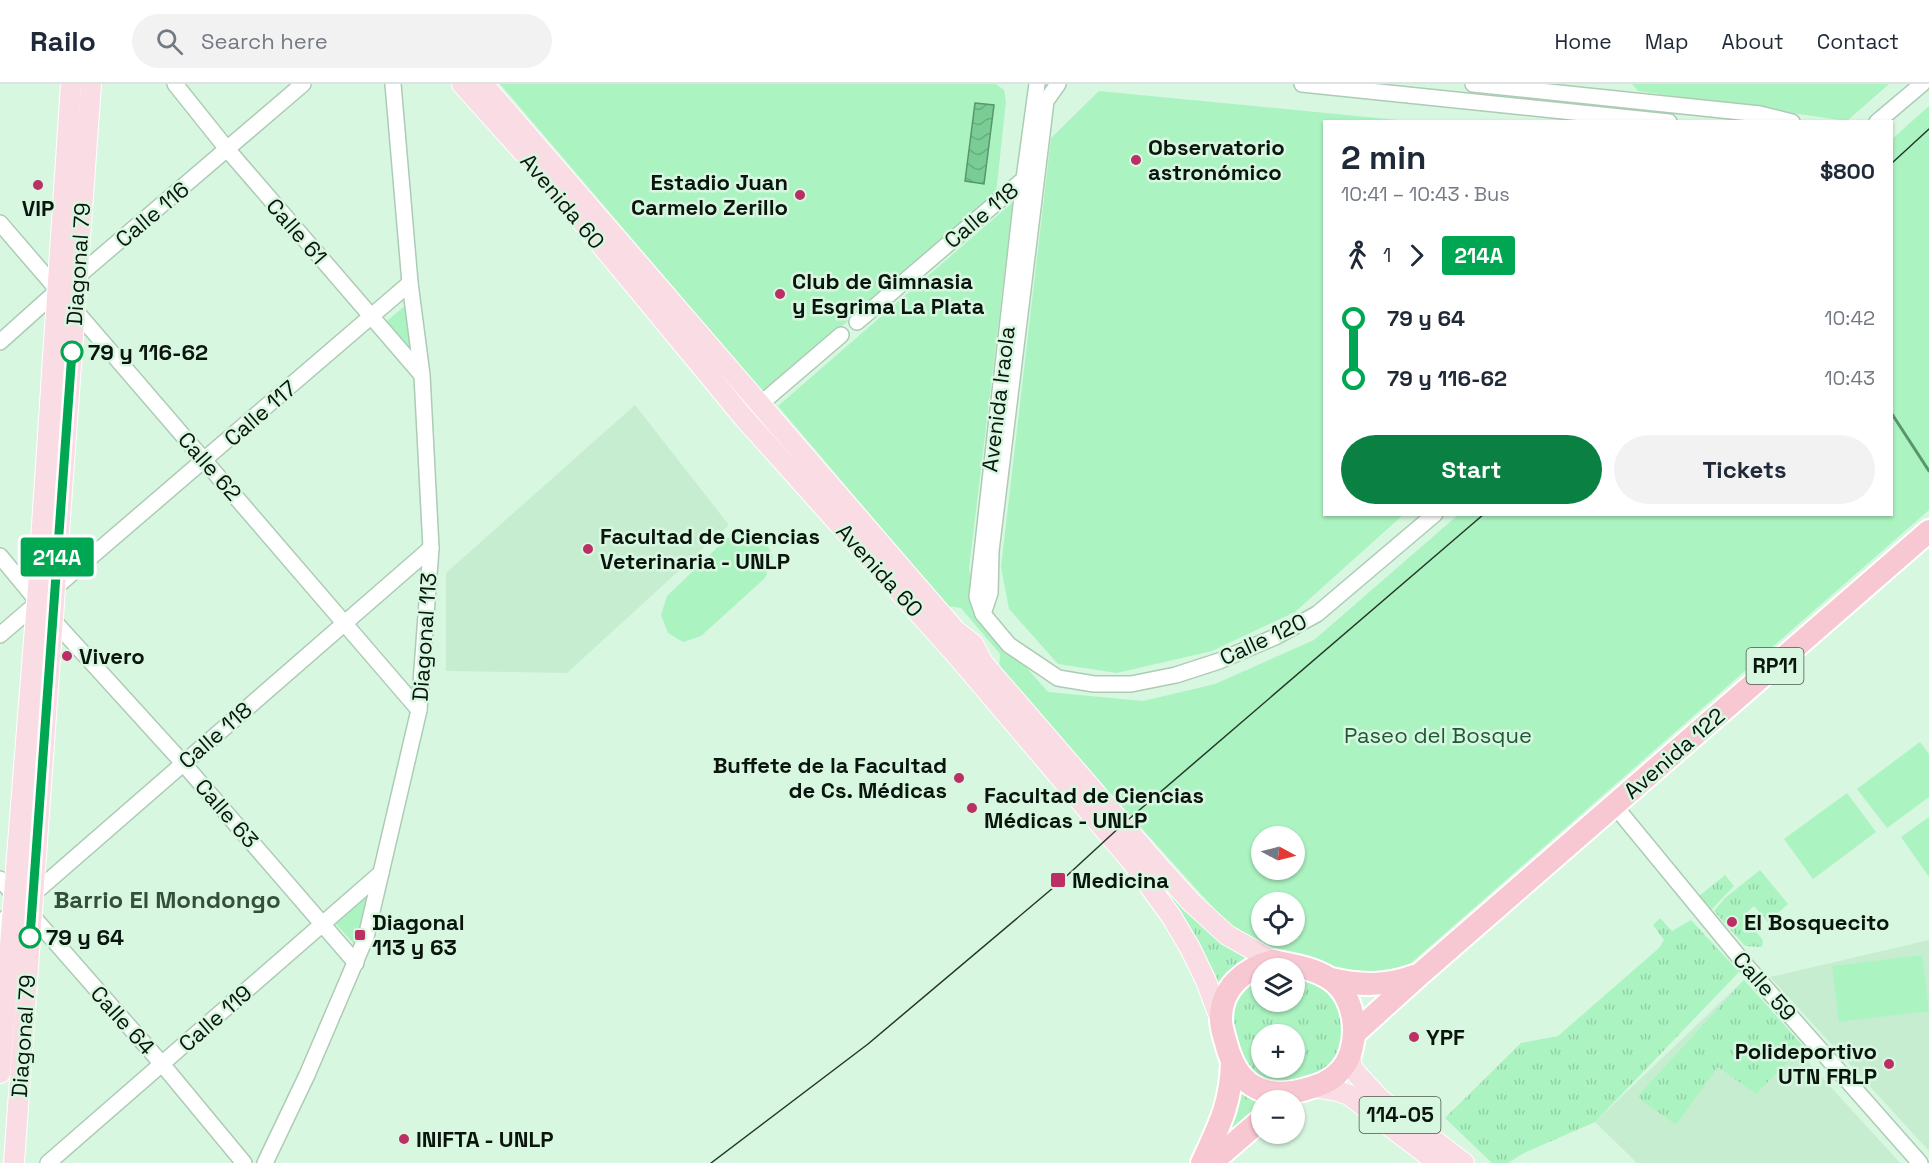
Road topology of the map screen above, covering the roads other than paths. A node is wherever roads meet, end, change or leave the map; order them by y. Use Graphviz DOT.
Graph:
graph roads {
  1 [pos="71,84"];
  2 [pos="91,84"];
  3 [pos="175,84"];
  4 [pos="303,84"];
  5 [pos="393,84"];
  6 [pos="462,84"];
  7 [pos="483,84"];
  8 [pos="1037,84"];
  9 [pos="1058,84"];
  10 [pos="1302,84"];
  11 [pos="1473,84"];
  12 [pos="1922,84"];
  13 [pos="1650,120"];
  14 [pos="1784,120"];
  15 [pos="1879,120"];
  16 [pos="227,149"];
  17 [pos="1024,179"];
  18 [pos="0,223"];
  19 [pos="77,277"];
  20 [pos="410,283"];
  21 [pos="57,291"];
  22 [pos="75,309"];
  23 [pos="371,316"];
  24 [pos="857,322"];
  25 [pos="841,335"];
  26 [pos="0,342"];
  27 [pos="422,375"];
  28 [pos="759,405"];
  29 [pos="744,418"];
  30 [pos="205,460"];
  31 [pos="1433,516"];
  32 [pos="1929,531"];
  33 [pos="431,548"];
  34 [pos="0,556"];
  35 [pos="55,587"];
  36 [pos="37,602"];
  37 [pos="983,614"];
  38 [pos="53,620"];
  39 [pos="345,623"];
  40 [pos="0,635"];
  41 [pos="1058,678"];
  42 [pos="420,710"];
  43 [pos="183,763"];
  44 [pos="1614,805"];
  45 [pos="381,873"];
  46 [pos="0,879"];
  47 [pos="19,907"];
  48 [pos="323,924"];
  49 [pos="1268,958"];
  50 [pos="356,963"];
  51 [pos="1251,968"];
  52 [pos="1305,969"];
  53 [pos="1419,975"];
  54 [pos="1331,979"];
  55 [pos="1221,1020"];
  56 [pos="1353,1044"];
  57 [pos="1232,1062"];
  58 [pos="162,1064"];
  59 [pos="0,1073"];
  60 [pos="1313,1086"];
  61 [pos="1261,1090"];
  62 [pos="1303,1090"];
  63 [pos="1251,1128"];
  64 [pos="15,1163"];
  65 [pos="48,1163"];
  66 [pos="244,1163"];
  67 [pos="265,1163"];
  68 [pos="1202,1163"];
  69 [pos="1211,1163"];
  70 [pos="1438,1163"];
  71 [pos="1464,1163"];
  72 [pos="1920,1163"];
  1 -- 21 [label="main road, Diagonal 79"];
  2 -- 19 [label="main road, Diagonal 79"];
  3 -- 16 [label="street, Calle 61"];
  4 -- 16 [label="street, Calle 116"];
  5 -- 20 [label="street, Diagonal 113"];
  6 -- 29 [label="main road, Avenida 60"];
  7 -- 28 [label="main road, Avenida 60"];
  8 -- 17 [label="street, Avenida Iraola"];
  9 -- 37 [label="street"];
  10 -- 13 [label="street"];
  11 -- 14 [label="street"];
  12 -- 15 [label="street"];
  16 -- 19 [label="street, Calle 116"];
  16 -- 23 [label="street, Calle 61"];
  17 -- 24 [label="street, Calle 118"];
  17 -- 37 [label="street, Avenida Iraola"];
  18 -- 21 [label="street, Calle 62"];
  19 -- 21 [label="street, Calle 116"];
  19 -- 22 [label="main road, Diagonal 79"];
  20 -- 23 [label="street, Calle 117"];
  20 -- 27 [label="street, Diagonal 113"];
  21 -- 22 [label="street, Calle 62"];
  21 -- 26 [label="street, Calle 116"];
  21 -- 36 [label="main road, Diagonal 79"];
  22 -- 30 [label="street, Calle 62"];
  22 -- 35 [label="main road, Diagonal 79"];
  23 -- 27 [label="street, Calle 61"];
  23 -- 30 [label="street, Calle 117"];
  25 -- 28 [label="street"];
  27 -- 33 [label="street, Diagonal 113"];
  28 -- 29 [label="street"];
  28 -- 49 [label="main road, Avenida 60"];
  29 -- 55 [label="main road, Avenida 60"];
  30 -- 35 [label="street, Calle 117"];
  30 -- 39 [label="street, Calle 62"];
  31 -- 41 [label="street, Calle 120"];
  32 -- 44 [label="highway, Avenida 122 / RP11"];
  33 -- 39 [label="street, Calle 118"];
  33 -- 42 [label="street, Diagonal 113"];
  34 -- 36 [label="street, Calle 63"];
  35 -- 36 [label="street, Calle 117"];
  35 -- 38 [label="main road, Diagonal 79"];
  36 -- 38 [label="street, Calle 63"];
  36 -- 40 [label="street, Calle 117"];
  36 -- 47 [label="main road, Diagonal 79"];
  37 -- 41 [label="street, Avenida Iraola"];
  38 -- 43 [label="street, Calle 63"];
  38 -- 47 [label="main road, Diagonal 79"];
  39 -- 42 [label="street, Calle 62"];
  39 -- 43 [label="street, Calle 118"];
  42 -- 45 [label="street, Diagonal 113"];
  43 -- 47 [label="street, Calle 118"];
  43 -- 48 [label="street, Calle 63"];
  44 -- 53 [label="highway, Avenida 122 / RP11"];
  44 -- 72 [label="street, Calle 59"];
  45 -- 48 [label="street, Calle 119"];
  45 -- 50 [label="street, Diagonal 113"];
  46 -- 47 [label="street, Calle 64"];
  47 -- 58 [label="street, Calle 64"];
  47 -- 59 [label="main road, Diagonal 79"];
  47 -- 64 [label="main road, Diagonal 79"];
  48 -- 50 [label="street, Calle 63"];
  48 -- 58 [label="street, Calle 119"];
  50 -- 67 [label="street, Diagonal 113"];
  51 -- 55 [label="highway"];
  52 -- 54 [label="highway, RP11"];
  53 -- 54 [label="highway, Avenida 122 / RP11"];
  53 -- 56 [label="highway, Avenida 122 / RP11"];
  54 -- 56 [label="highway"];
  55 -- 57 [label="highway, RP11"];
  56 -- 60 [label="highway, RP11"];
  56 -- 71 [label="main road, 114-05"];
  57 -- 61 [label="highway, RP11"];
  57 -- 68 [label="highway, RP11"];
  58 -- 65 [label="street, Calle 119"];
  58 -- 66 [label="street, Calle 64"];
  60 -- 62 [label="highway, RP11"];
  60 -- 70 [label="main road, 114-05"];
  63 -- 69 [label="highway"];
}
